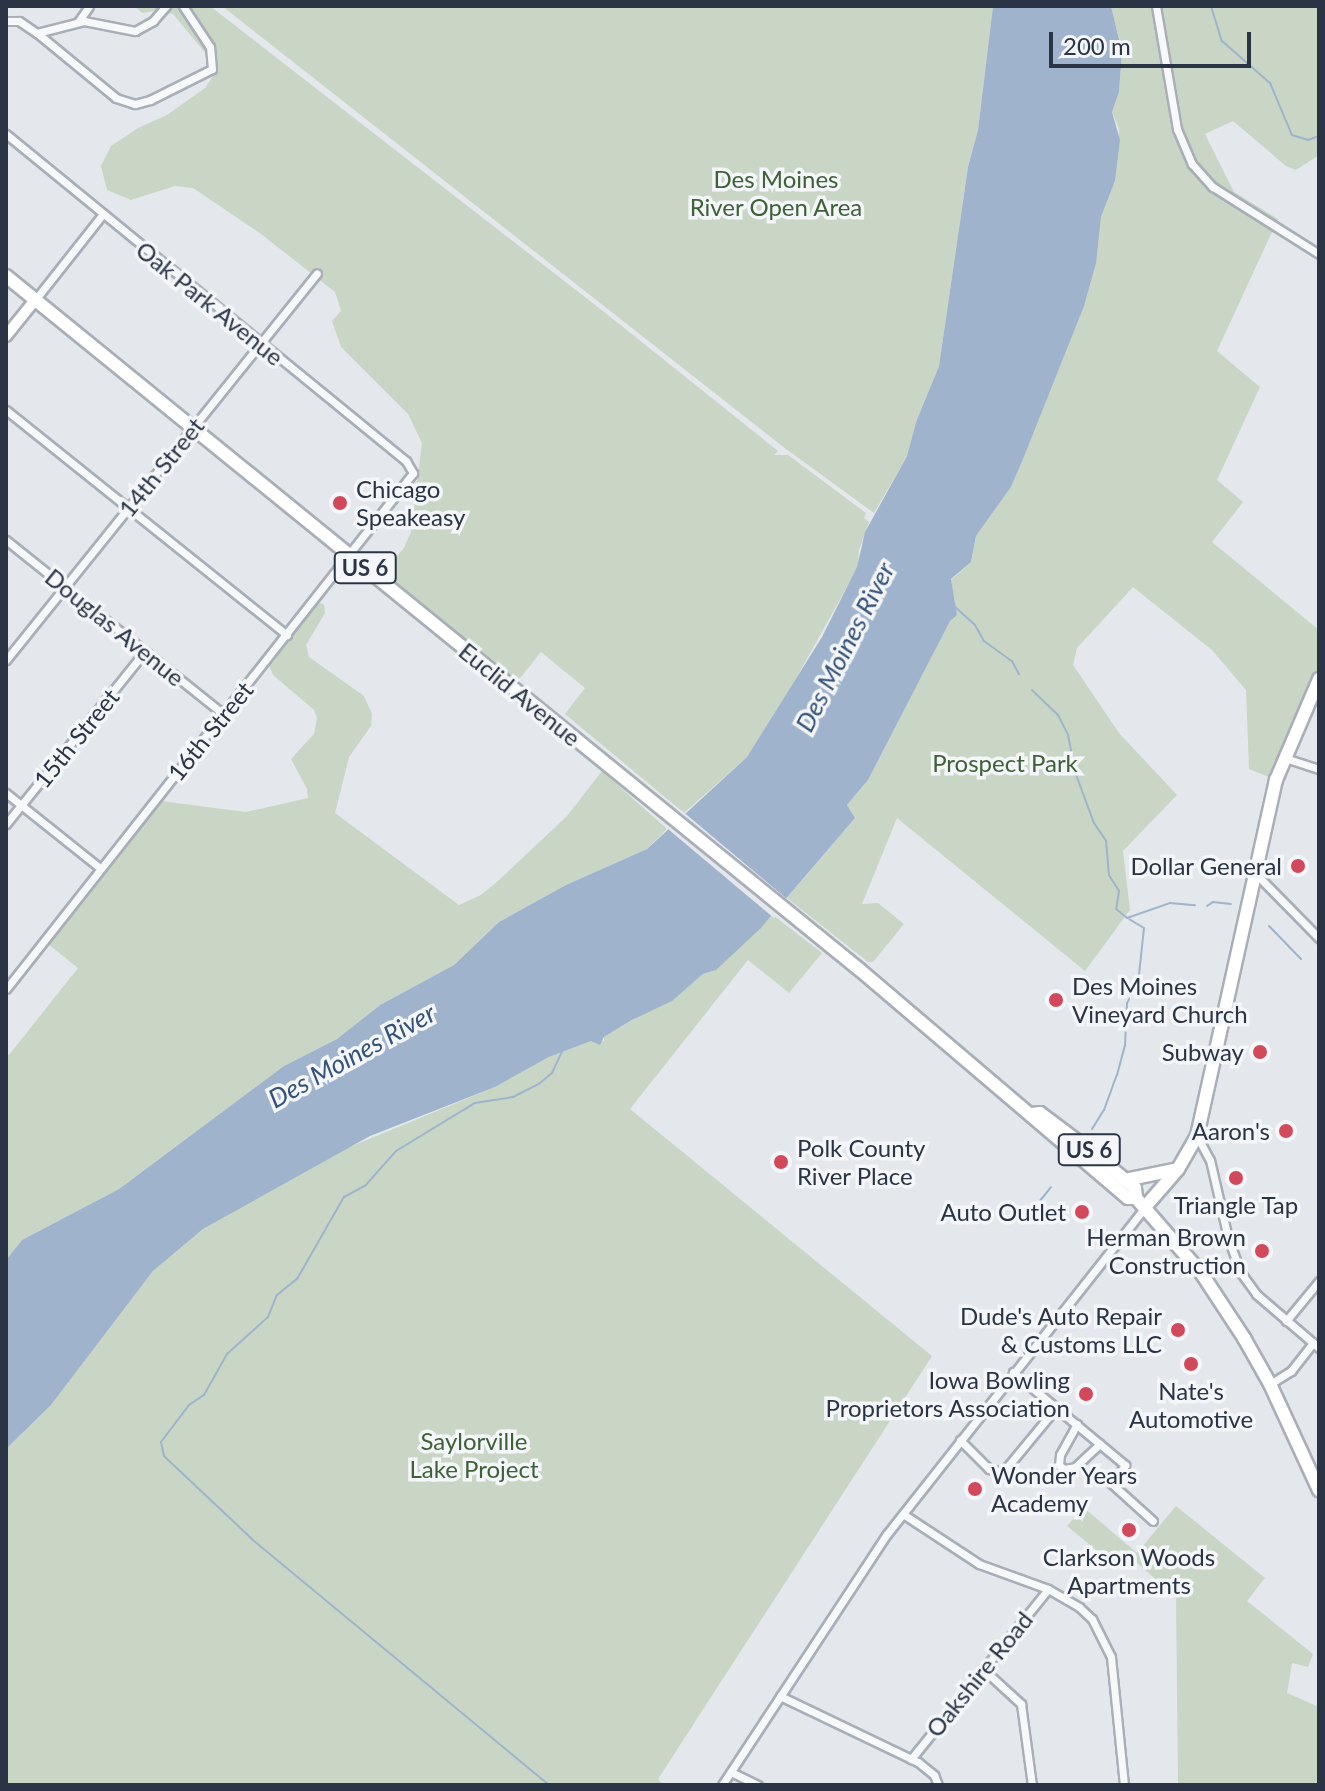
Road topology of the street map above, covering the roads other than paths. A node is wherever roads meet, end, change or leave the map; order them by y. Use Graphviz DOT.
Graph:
graph roads {
  1 [pos="89,6"];
  2 [pos="166,6"];
  3 [pos="183,6"];
  4 [pos="1156,6"];
  5 [pos="6,21"];
  6 [pos="78,22"];
  7 [pos="37,33"];
  8 [pos="6,134"];
  9 [pos="103,214"];
  10 [pos="1319,254"];
  11 [pos="317,273"];
  12 [pos="6,276"];
  13 [pos="35,300"];
  14 [pos="6,336"];
  15 [pos="260,344"];
  16 [pos="6,410"];
  17 [pos="193,427"];
  18 [pos="413,473"];
  19 [pos="128,508"];
  20 [pos="6,540"];
  21 [pos="350,555"];
  22 [pos="65,587"];
  23 [pos="287,635"];
  24 [pos="145,651"];
  25 [pos="6,660"];
  26 [pos="1319,679"];
  27 [pos="223,714"];
  28 [pos="1283,757"];
  29 [pos="1319,769"];
  30 [pos="6,793"];
  31 [pos="22,805"];
  32 [pos="6,824"];
  33 [pos="100,868"];
  34 [pos="1256,874"];
  35 [pos="1319,938"];
  36 [pos="6,989"];
  37 [pos="1032,1114"];
  38 [pos="1197,1136"];
  39 [pos="1178,1169"];
  40 [pos="1125,1180"];
  41 [pos="1140,1203"];
  42 [pos="1319,1281"];
  43 [pos="1286,1321"];
  44 [pos="1316,1346"];
  45 [pos="1013,1372"];
  46 [pos="1270,1384"];
  47 [pos="1056,1408"];
  48 [pos="1077,1424"];
  49 [pos="960,1440"];
  50 [pos="1100,1444"];
  51 [pos="1319,1490"];
  52 [pos="903,1514"];
  53 [pos="1153,1521"];
  54 [pos="1048,1589"];
  55 [pos="983,1669"];
  56 [pos="780,1696"];
  57 [pos="911,1759"];
  58 [pos="731,1772"];
  59 [pos="722,1785"];
  60 [pos="758,1785"];
  61 [pos="938,1785"];
  62 [pos="1032,1785"];
  63 [pos="1124,1785"];
  1 -- 6 [label="street"];
  2 -- 6 [label="street"];
  3 -- 7 [label="street"];
  4 -- 10 [label="street"];
  5 -- 7 [label="street"];
  6 -- 7 [label="street"];
  8 -- 9 [label="street, Oak Park Avenue"];
  9 -- 13 [label="street"];
  9 -- 15 [label="street, Oak Park Avenue"];
  11 -- 15 [label="street, 14th Street"];
  12 -- 13 [label="main road, Euclid Avenue / US 6"];
  13 -- 14 [label="main road"];
  13 -- 17 [label="main road, Euclid Avenue / US 6"];
  15 -- 17 [label="street, 14th Street"];
  15 -- 18 [label="street, Oak Park Avenue"];
  16 -- 19 [label="street"];
  17 -- 19 [label="street, 14th Street"];
  17 -- 21 [label="main road, Euclid Avenue / US 6"];
  18 -- 21 [label="street, 16th Street"];
  19 -- 22 [label="street, 14th Street"];
  19 -- 23 [label="street"];
  20 -- 22 [label="street, Douglas Avenue"];
  21 -- 23 [label="street, 16th Street"];
  21 -- 37 [label="main road, Euclid Avenue / US 6"];
  22 -- 24 [label="street, Douglas Avenue"];
  22 -- 25 [label="street, 14th Street"];
  23 -- 27 [label="street, 16th Street"];
  24 -- 27 [label="street, Douglas Avenue"];
  24 -- 31 [label="street, 15th Street"];
  26 -- 28 [label="main road"];
  27 -- 33 [label="street, 16th Street"];
  28 -- 29 [label="street"];
  28 -- 34 [label="main road"];
  30 -- 31 [label="street"];
  31 -- 32 [label="street, 15th Street"];
  31 -- 33 [label="street"];
  33 -- 36 [label="street, 16th Street"];
  34 -- 35 [label="street"];
  34 -- 38 [label="main road"];
  37 -- 40 [label="main road, Euclid Avenue / US 6"];
  37 -- 41 [label="main road, Euclid Avenue / US 6"];
  38 -- 39 [label="main road"];
  38 -- 43 [label="street"];
  39 -- 40 [label="main road"];
  39 -- 41 [label="main road"];
  40 -- 41 [label="main road, Euclid Avenue / US 6"];
  41 -- 45 [label="street"];
  41 -- 46 [label="main road, US 6"];
  42 -- 43 [label="street"];
  43 -- 44 [label="street"];
  44 -- 46 [label="street"];
  45 -- 47 [label="street"];
  45 -- 49 [label="street"];
  46 -- 51 [label="main road, US 6"];
  47 -- 48 [label="street"];
  47 -- 49 [label="street"];
  48 -- 50 [label="street"];
  48 -- 50 [label="street"];
  49 -- 52 [label="street"];
  50 -- 53 [label="street"];
  52 -- 54 [label="street"];
  52 -- 56 [label="street"];
  54 -- 55 [label="street, Oakshire Road"];
  54 -- 63 [label="street"];
  55 -- 57 [label="street, Oakshire Road"];
  55 -- 62 [label="street"];
  56 -- 57 [label="street"];
  56 -- 58 [label="street"];
  57 -- 61 [label="street"];
  58 -- 59 [label="street"];
  58 -- 60 [label="street"];
}
